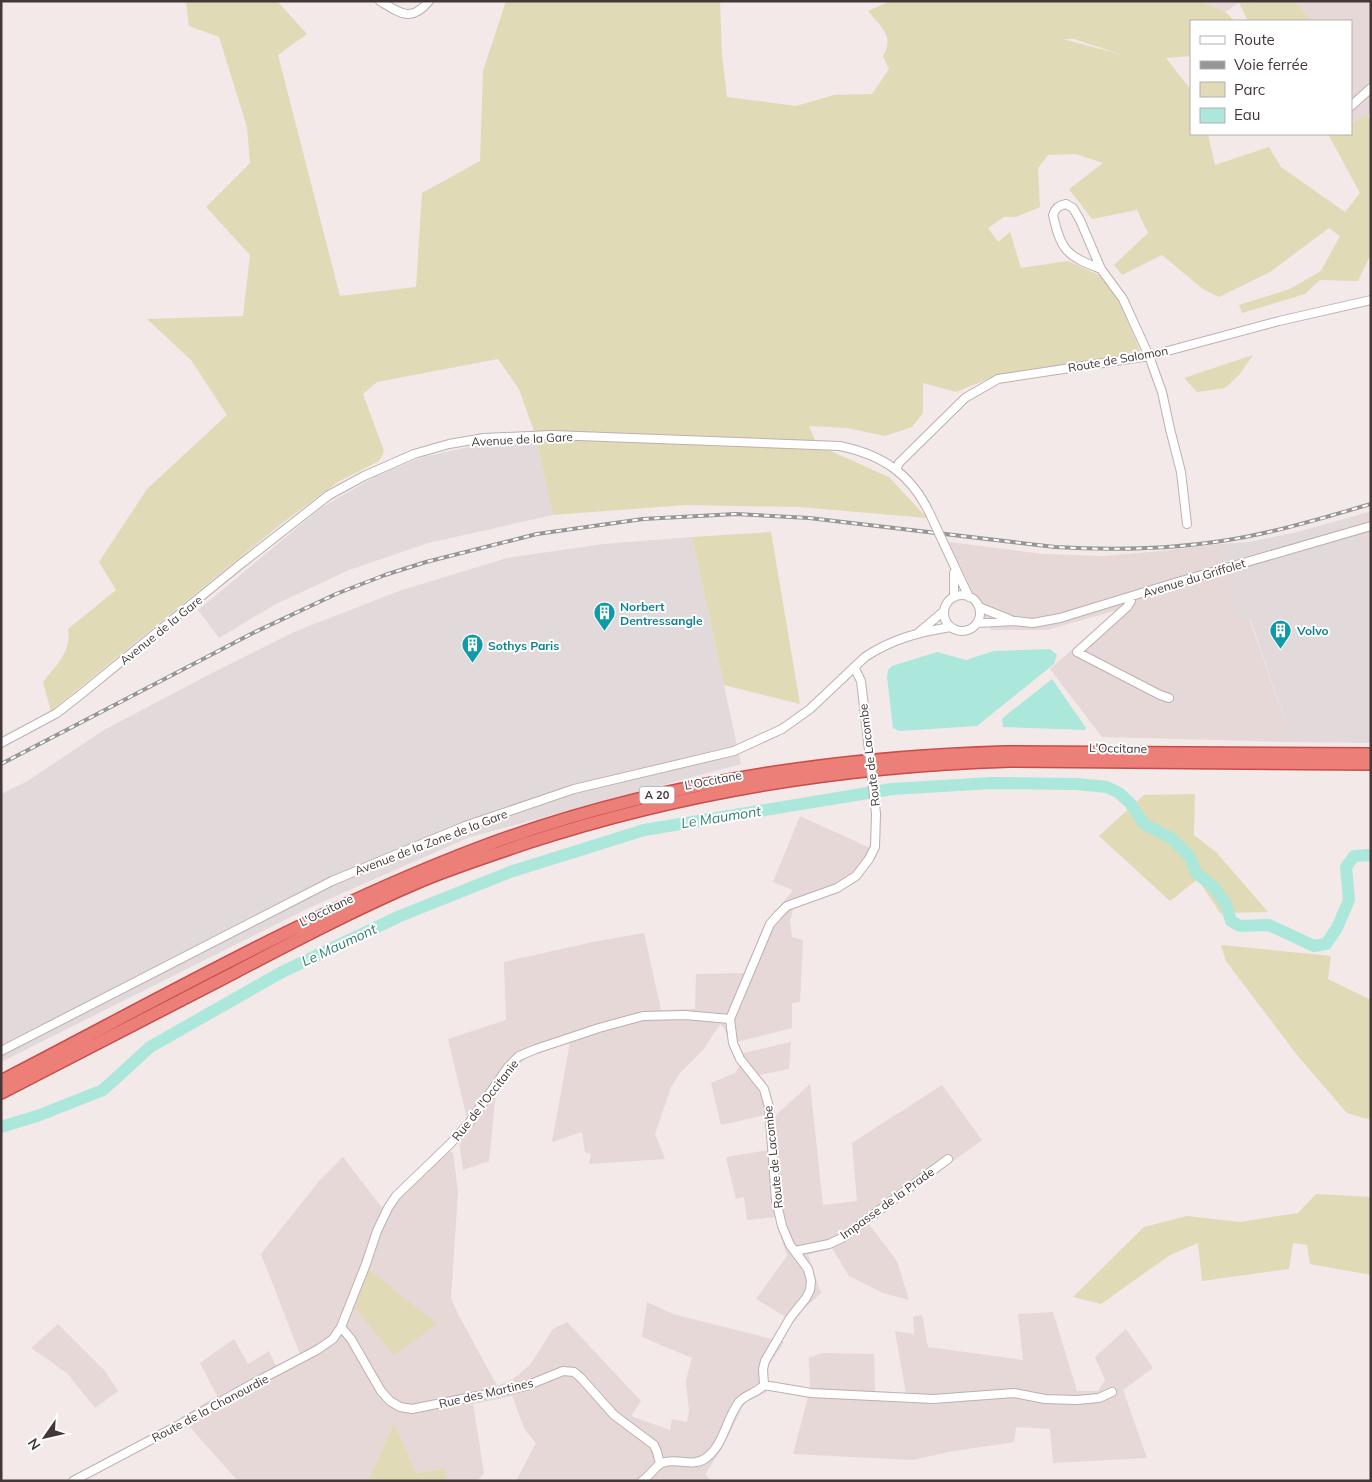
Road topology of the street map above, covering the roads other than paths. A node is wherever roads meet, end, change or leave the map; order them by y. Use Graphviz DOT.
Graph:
graph roads {
  1 [pos="380,1"];
  2 [pos="429,1"];
  3 [pos="1371,88"];
  4 [pos="1352,105"];
  5 [pos="1101,269"];
  6 [pos="1371,300"];
  7 [pos="1148,356"];
  8 [pos="896,470"];
  9 [pos="1187,524"];
  10 [pos="1371,526"];
  11 [pos="954,568"];
  12 [pos="954,597"];
  13 [pos="969,597"];
  14 [pos="1132,597"];
  15 [pos="979,607"];
  16 [pos="944,611"];
  17 [pos="1015,621"];
  18 [pos="977,623"];
  19 [pos="951,627"];
  20 [pos="917,633"];
  21 [pos="854,667"];
  22 [pos="1169,698"];
  23 [pos="1,743"];
  24 [pos="1371,754"];
  25 [pos="1371,764"];
  26 [pos="730,1019"];
  27 [pos="1,1051"];
  28 [pos="1,1081"];
  29 [pos="1,1093"];
  30 [pos="948,1159"];
  31 [pos="795,1251"];
  32 [pos="341,1327"];
  33 [pos="764,1385"];
  34 [pos="1112,1392"];
  35 [pos="660,1464"];
  36 [pos="73,1481"];
  37 [pos="642,1481"];
  1 -- 2 [label="street"];
  3 -- 4 [label="street"];
  5 -- 5 [label="street"];
  5 -- 7 [label="street"];
  6 -- 7 [label="street, Route de Salomon"];
  7 -- 8 [label="street, Route de Salomon"];
  7 -- 9 [label="street"];
  8 -- 11 [label="street, Avenue de la Gare, bridge"];
  8 -- 23 [label="street, Avenue de la Gare"];
  10 -- 14 [label="street, Avenue du Griffolet"];
  11 -- 12 [label="street"];
  11 -- 13 [label="street, Avenue de la Gare"];
  12 -- 13 [label="street"];
  12 -- 16 [label="street"];
  13 -- 15 [label="street"];
  14 -- 17 [label="street, Avenue du Griffolet"];
  14 -- 22 [label="street"];
  15 -- 17 [label="street"];
  15 -- 18 [label="street"];
  16 -- 19 [label="street"];
  16 -- 20 [label="street, Avenue de la Zone de la Gare"];
  17 -- 18 [label="street, Avenue du Griffolet"];
  18 -- 19 [label="street"];
  19 -- 20 [label="street, Avenue de la Zone de la Gare"];
  20 -- 21 [label="street, Avenue de la Zone de la Gare"];
  21 -- 26 [label="street, Route de Lacombe, bridge"];
  21 -- 27 [label="street, Avenue de la Zone de la Gare"];
  24 -- 28 [label="highway, L'Occitane / A 20"];
  25 -- 29 [label="highway, L'Occitane / A 20"];
  26 -- 31 [label="street, Route de Lacombe"];
  26 -- 32 [label="street, Rue de l'Occitanie"];
  30 -- 31 [label="street, Impasse de la Prade"];
  31 -- 33 [label="street, Route de Lacombe"];
  32 -- 35 [label="street, Rue des Martines"];
  32 -- 36 [label="street, Route de la Chanourdie"];
  33 -- 34 [label="street"];
  33 -- 35 [label="street"];
  35 -- 37 [label="street"];
}
